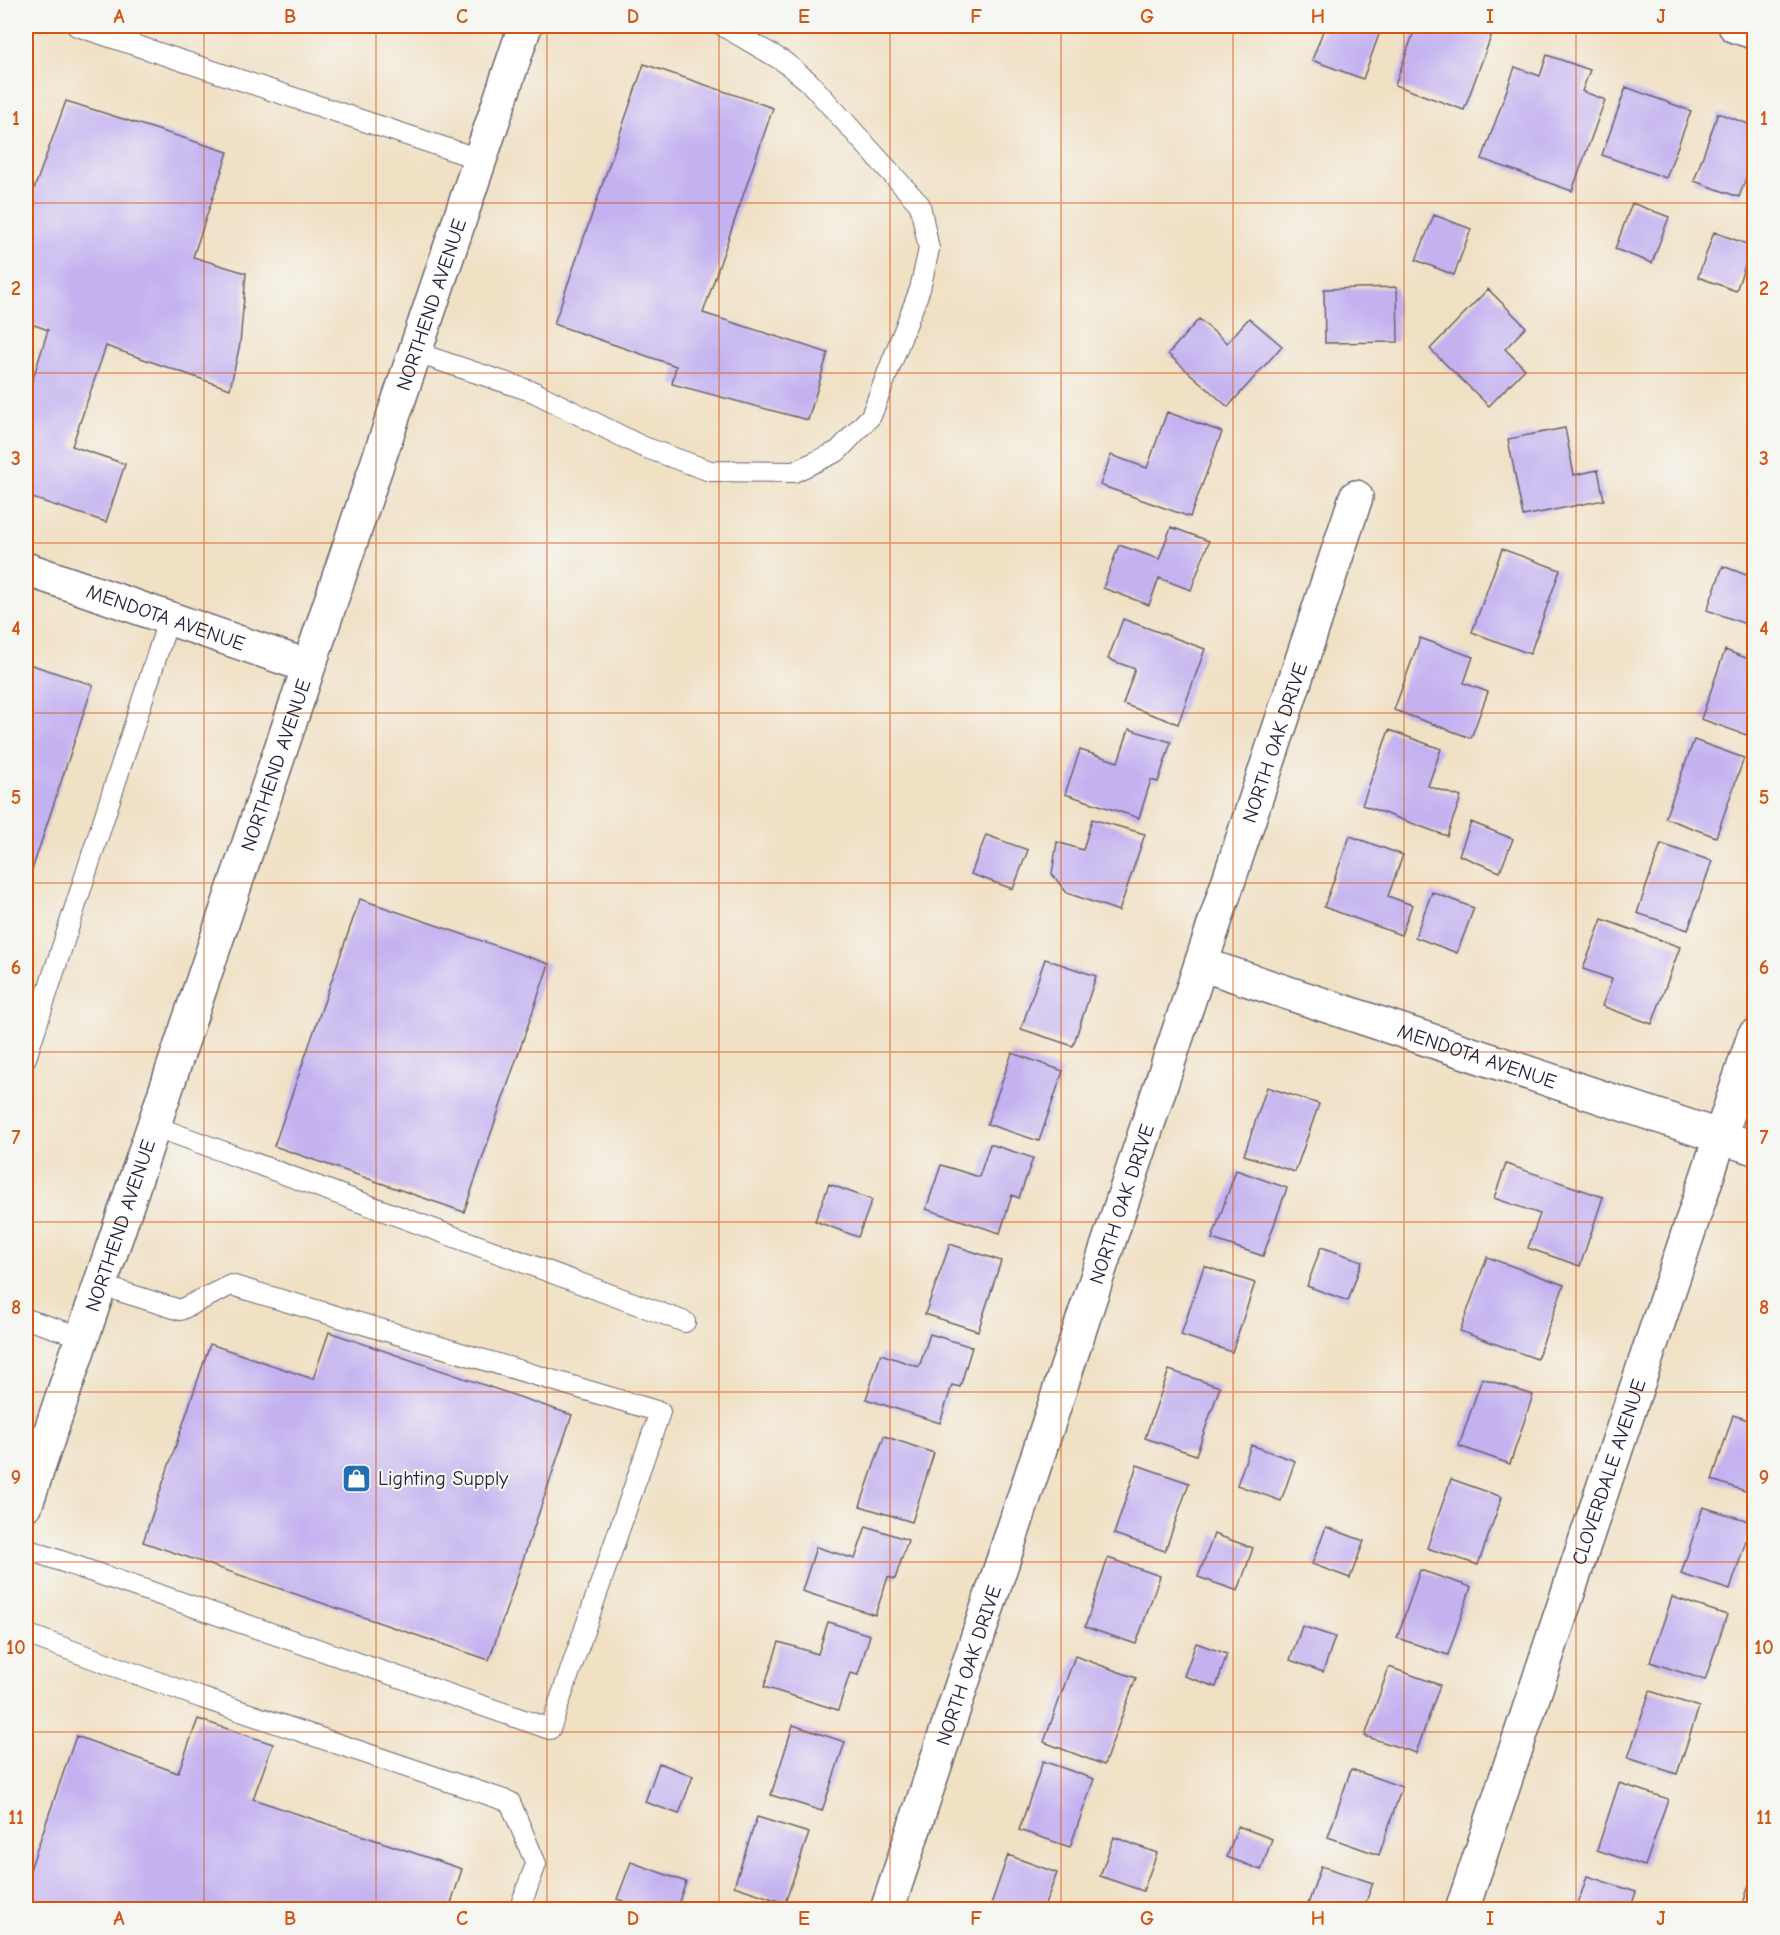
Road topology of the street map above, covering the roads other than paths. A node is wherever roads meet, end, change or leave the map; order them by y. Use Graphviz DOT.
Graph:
graph roads {
  1 [pos="77,26"];
  2 [pos="525,26"];
  3 [pos="723,26"];
  4 [pos="1735,26"];
  5 [pos="745,31"];
  6 [pos="1755,32"];
  7 [pos="479,159"];
  8 [pos="414,352"];
  9 [pos="1356,497"];
  10 [pos="26,569"];
  11 [pos="169,618"];
  12 [pos="307,666"];
  13 [pos="1201,964"];
  14 [pos="1755,1036"];
  15 [pos="26,1058"];
  16 [pos="153,1126"];
  17 [pos="1720,1136"];
  18 [pos="1755,1148"];
  19 [pos="100,1286"];
  20 [pos="26,1319"];
  21 [pos="685,1322"];
  22 [pos="82,1337"];
  23 [pos="26,1504"];
  24 [pos="26,1549"];
  25 [pos="26,1634"];
  26 [pos="519,1910"];
  27 [pos="887,1910"];
  28 [pos="1462,1910"];
  1 -- 7 [label="lane"];
  2 -- 7 [label="street, NORTHEND AVENUE"];
  3 -- 5 [label="lane"];
  4 -- 6 [label="street"];
  5 -- 8 [label="lane"];
  7 -- 8 [label="street, NORTHEND AVENUE"];
  8 -- 12 [label="street, NORTHEND AVENUE"];
  9 -- 13 [label="street, NORTH OAK DRIVE"];
  10 -- 11 [label="street, MENDOTA AVENUE"];
  11 -- 12 [label="street, MENDOTA AVENUE"];
  11 -- 15 [label="lane"];
  12 -- 16 [label="street, NORTHEND AVENUE"];
  13 -- 17 [label="street, MENDOTA AVENUE"];
  13 -- 27 [label="street, NORTH OAK DRIVE"];
  14 -- 17 [label="street, CLOVERDALE AVENUE"];
  16 -- 19 [label="street, NORTHEND AVENUE"];
  16 -- 21 [label="lane"];
  17 -- 18 [label="street, MENDOTA AVENUE"];
  17 -- 28 [label="street, CLOVERDALE AVENUE"];
  19 -- 22 [label="street, NORTHEND AVENUE"];
  19 -- 24 [label="lane"];
  20 -- 22 [label="lane"];
  22 -- 23 [label="street, NORTHEND AVENUE"];
  25 -- 26 [label="lane"];
}
